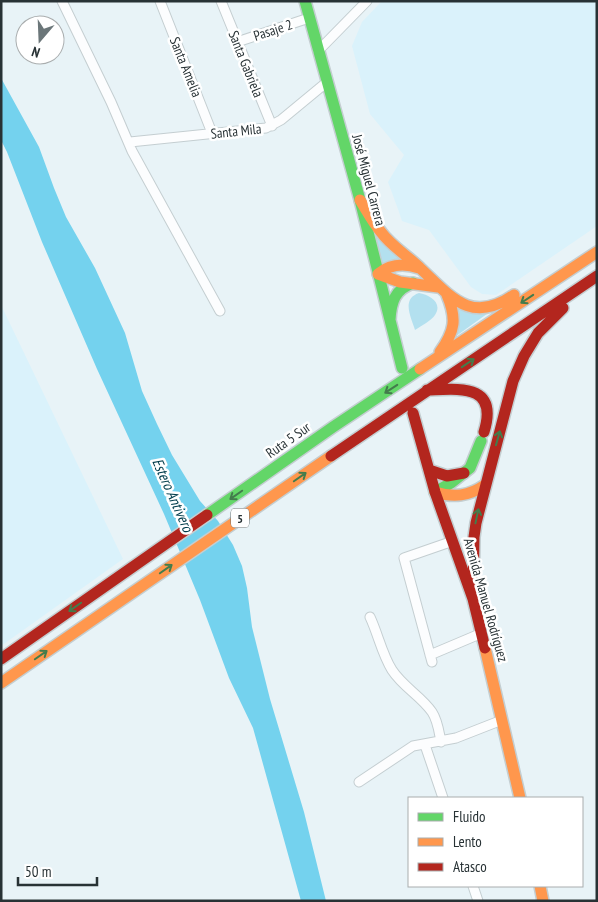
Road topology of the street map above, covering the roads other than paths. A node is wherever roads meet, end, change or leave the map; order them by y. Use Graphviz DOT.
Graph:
graph roads {
  1 [pos="62,1"];
  2 [pos="160,1"];
  3 [pos="221,1"];
  4 [pos="304,1"];
  5 [pos="367,1"];
  6 [pos="309,18"];
  7 [pos="237,42"];
  8 [pos="318,51"];
  9 [pos="327,82"];
  10 [pos="272,126"];
  11 [pos="212,133"];
  12 [pos="130,142"];
  13 [pos="360,200"];
  14 [pos="597,246"];
  15 [pos="597,252"];
  16 [pos="421,269"];
  17 [pos="378,274"];
  18 [pos="597,277"];
  19 [pos="413,282"];
  20 [pos="443,291"];
  21 [pos="220,311"];
  22 [pos="390,320"];
  23 [pos="432,362"];
  24 [pos="402,368"];
  25 [pos="427,390"];
  26 [pos="413,413"];
  27 [pos="429,470"];
  28 [pos="466,472"];
  29 [pos="485,484"];
  30 [pos="435,492"];
  31 [pos="453,540"];
  32 [pos="473,599"];
  33 [pos="370,617"];
  34 [pos="482,633"];
  35 [pos="1,659"];
  36 [pos="1,683"];
  37 [pos="502,720"];
  38 [pos="441,742"];
  39 [pos="425,745"];
  40 [pos="359,782"];
  41 [pos="443,797"];
  42 [pos="520,797"];
  43 [pos="473,887"];
  44 [pos="540,887"];
  45 [pos="478,901"];
  46 [pos="543,901"];
  1 -- 12 [label="street"];
  2 -- 11 [label="street, Santa Amelia"];
  3 -- 7 [label="street, Santa Gabriela"];
  4 -- 6 [label="main road, José Miguel Carrera"];
  5 -- 8 [label="street"];
  6 -- 7 [label="street, Pasaje 2"];
  6 -- 8 [label="main road, José Miguel Carrera"];
  7 -- 10 [label="street, Santa Gabriela"];
  8 -- 9 [label="main road, José Miguel Carrera"];
  9 -- 10 [label="street, Santa Mila"];
  9 -- 13 [label="main road, José Miguel Carrera"];
  10 -- 11 [label="street, Santa Mila"];
  11 -- 12 [label="street, Santa Mila"];
  12 -- 21 [label="street"];
  13 -- 16 [label="main road"];
  13 -- 17 [label="main road, José Miguel Carrera"];
  14 -- 20 [label="main road"];
  15 -- 23 [label="main road, Ruta 5 Sur / 5, one-way"];
  16 -- 17 [label="main road"];
  16 -- 20 [label="main road"];
  17 -- 19 [label="main road"];
  17 -- 22 [label="main road, José Miguel Carrera"];
  25 -- 18 [label="main road, 5, one-way"];
  29 -- 18 [label="main road, one-way"];
  19 -- 20 [label="main road"];
  19 -- 22 [label="main road"];
  20 -- 23 [label="main road"];
  22 -- 24 [label="main road, José Miguel Carrera"];
  23 -- 35 [label="main road, Ruta 5 Sur / 5, one-way"];
  25 -- 28 [label="main road"];
  36 -- 25 [label="main road, 5, one-way"];
  26 -- 27 [label="main road, Avenida Manuel Rodríguez"];
  27 -- 28 [label="main road"];
  27 -- 30 [label="main road, Avenida Manuel Rodríguez"];
  28 -- 30 [label="main road"];
  29 -- 30 [label="main road"];
  32 -- 29 [label="main road, one-way"];
  30 -- 31 [label="main road, Avenida Manuel Rodríguez"];
  31 -- 32 [label="main road, Avenida Manuel Rodríguez"];
  31 -- 34 [label="street"];
  32 -- 34 [label="main road, Avenida Manuel Rodríguez"];
  33 -- 38 [label="street"];
  34 -- 37 [label="main road, Avenida Manuel Rodríguez"];
  37 -- 38 [label="street"];
  37 -- 42 [label="main road, Avenida Manuel Rodríguez"];
  38 -- 39 [label="street"];
  39 -- 40 [label="street"];
  39 -- 41 [label="street"];
  43 -- 45 [label="street"];
  44 -- 46 [label="main road"];
}
